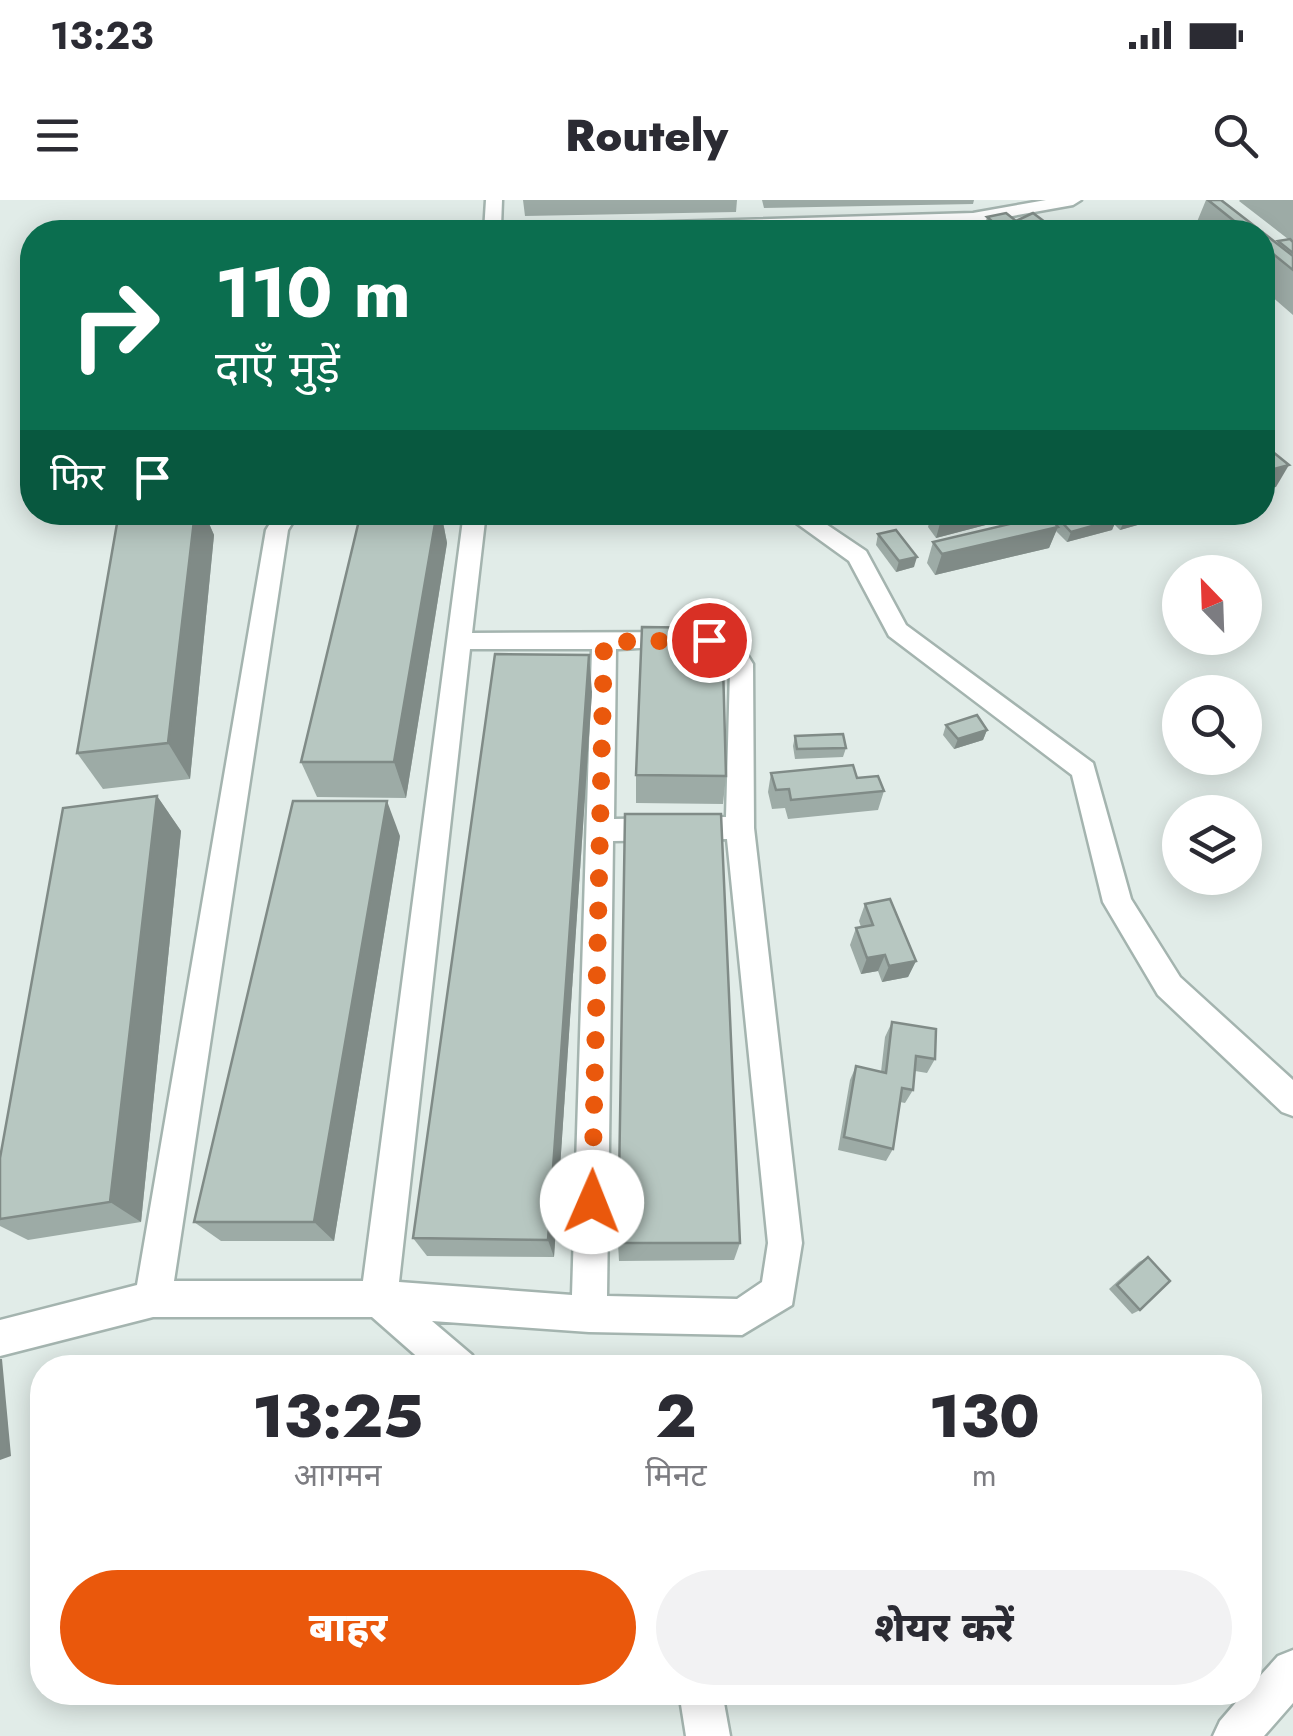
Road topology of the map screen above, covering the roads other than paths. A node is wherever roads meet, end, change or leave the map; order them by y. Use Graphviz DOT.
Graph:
graph roads {
  1 [pos="1073,200"];
  2 [pos="993,207"];
  3 [pos="918,220"];
  4 [pos="280,525"];
  5 [pos="475,525"];
  6 [pos="812,525"];
  7 [pos="462,641"];
  8 [pos="604,642"];
  9 [pos="740,828"];
  10 [pos="601,830"];
  11 [pos="1293,1101"];
  12 [pos="152,1299"];
  13 [pos="380,1299"];
  14 [pos="589,1314"];
  15 [pos="0,1338"];
  16 [pos="444,1355"];
  17 [pos="1293,1672"];
  18 [pos="702,1705"];
  19 [pos="708,1736"];
  20 [pos="1236,1736"];
  1 -- 2 [label="street"];
  2 -- 3 [label="street"];
  4 -- 12 [label="street"];
  5 -- 7 [label="street"];
  6 -- 11 [label="street"];
  7 -- 8 [label="street"];
  7 -- 13 [label="street"];
  8 -- 9 [label="street"];
  8 -- 10 [label="street"];
  9 -- 10 [label="street"];
  9 -- 14 [label="street"];
  10 -- 14 [label="street"];
  12 -- 13 [label="street"];
  12 -- 15 [label="street"];
  13 -- 14 [label="street"];
  13 -- 16 [label="street"];
  17 -- 20 [label="street"];
  18 -- 19 [label="street"];
}
